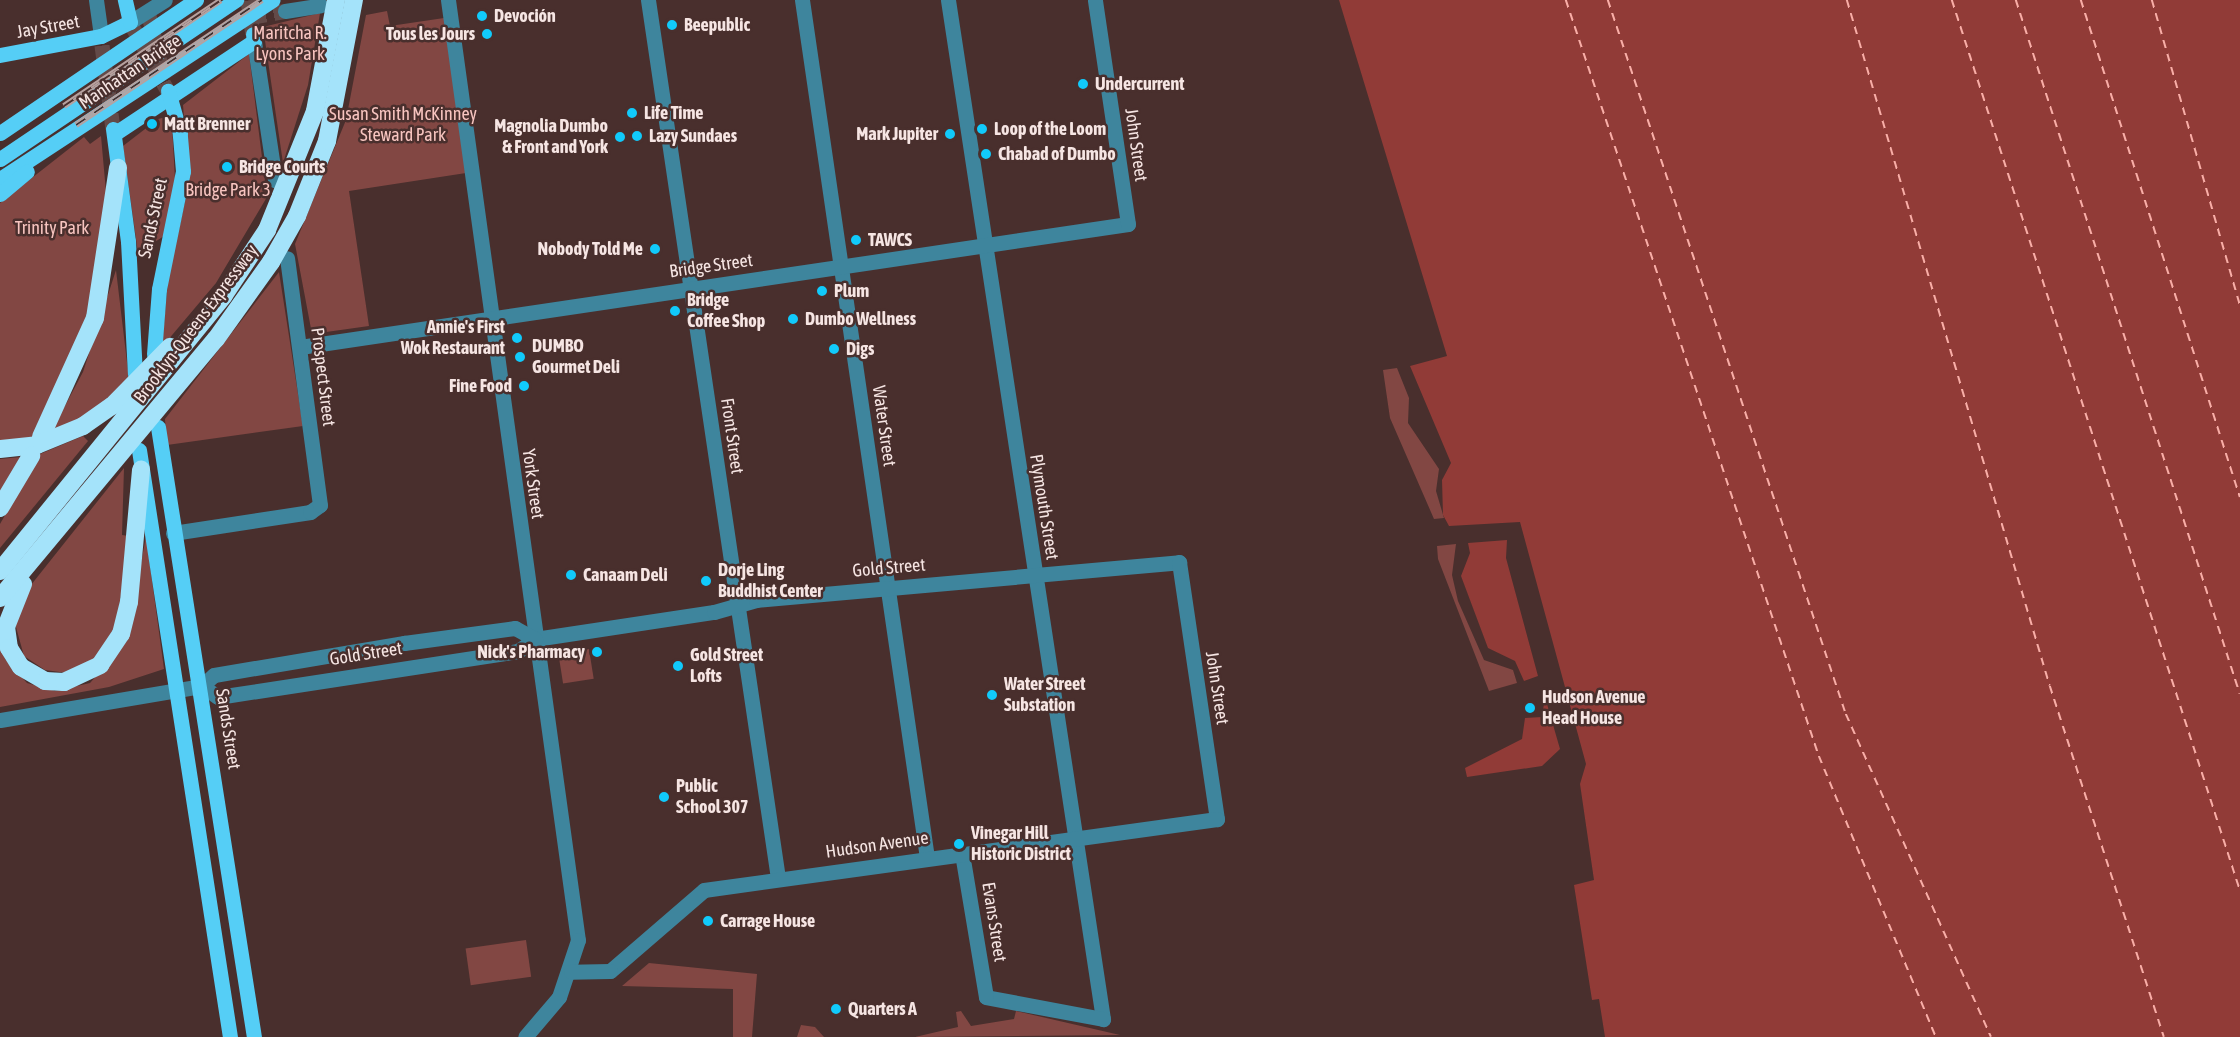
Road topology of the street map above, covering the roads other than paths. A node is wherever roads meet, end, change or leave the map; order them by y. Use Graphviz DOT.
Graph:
graph roads {
  1 [pos="96,0"];
  2 [pos="125,0"];
  3 [pos="165,0"];
  4 [pos="196,0"];
  5 [pos="236,0"];
  6 [pos="272,0"];
  7 [pos="448,0"];
  8 [pos="648,0"];
  9 [pos="802,0"];
  10 [pos="948,0"];
  11 [pos="1095,0"];
  12 [pos="328,3"];
  13 [pos="147,6"];
  14 [pos="354,8"];
  15 [pos="285,11"];
  16 [pos="130,22"];
  17 [pos="253,38"];
  18 [pos="102,40"];
  19 [pos="0,55"];
  20 [pos="169,96"];
  21 [pos="0,133"];
  22 [pos="0,159"];
  23 [pos="118,168"];
  24 [pos="7,178"];
  25 [pos="283,179"];
  26 [pos="0,194"];
  27 [pos="1128,224"];
  28 [pos="985,245"];
  29 [pos="279,260"];
  30 [pos="841,266"];
  31 [pos="690,288"];
  32 [pos="492,317"];
  33 [pos="300,347"];
  34 [pos="164,356"];
  35 [pos="135,374"];
  36 [pos="158,428"];
  37 [pos="36,445"];
  38 [pos="0,449"];
  39 [pos="131,450"];
  40 [pos="141,470"];
  41 [pos="0,508"];
  42 [pos="173,533"];
  43 [pos="49,541"];
  44 [pos="1179,562"];
  45 [pos="0,570"];
  46 [pos="1034,575"];
  47 [pos="888,588"];
  48 [pos="0,598"];
  49 [pos="737,605"];
  50 [pos="535,639"];
  51 [pos="202,686"];
  52 [pos="176,690"];
  53 [pos="0,720"];
  54 [pos="1217,819"];
  55 [pos="1074,838"];
  56 [pos="962,853"];
  57 [pos="927,858"];
  58 [pos="778,878"];
  59 [pos="571,972"];
  60 [pos="986,997"];
  61 [pos="230,1037"];
  62 [pos="254,1037"];
  63 [pos="525,1037"];
  1 -- 18 [label="street"];
  2 -- 16 [label="main road"];
  3 -- 13 [label="street, Jay Street"];
  4 -- 21 [label="main road, Manhattan Bridge"];
  5 -- 22 [label="main road"];
  6 -- 24 [label="main road, Manhattan Bridge"];
  7 -- 32 [label="street, York Street"];
  8 -- 31 [label="street, Front Street"];
  9 -- 30 [label="street, Water Street"];
  10 -- 28 [label="street, Plymouth Street"];
  11 -- 27 [label="street, John Street"];
  12 -- 15 [label="street"];
  12 -- 25 [label="highway, Brooklyn-Queens Expressway"];
  13 -- 16 [label="street, Jay Street"];
  14 -- 29 [label="highway, Brooklyn-Queens Expressway"];
  16 -- 18 [label="main road, Jay Street"];
  17 -- 20 [label="main road"];
  17 -- 25 [label="street"];
  18 -- 19 [label="main road, Jay Street"];
  20 -- 23 [label="main road, Sands Street"];
  20 -- 34 [label="main road, Sands Street"];
  23 -- 35 [label="main road, Sands Street"];
  23 -- 37 [label="highway"];
  24 -- 26 [label="main road, Manhattan Bridge"];
  25 -- 34 [label="highway, Brooklyn-Queens Expressway"];
  27 -- 28 [label="street, Bridge Street"];
  28 -- 30 [label="street, Bridge Street"];
  28 -- 46 [label="street, Plymouth Street"];
  29 -- 33 [label="street, Prospect Street"];
  29 -- 39 [label="highway, Brooklyn-Queens Expressway"];
  30 -- 31 [label="street, Bridge Street"];
  30 -- 47 [label="street, Water Street"];
  31 -- 32 [label="street, Bridge Street"];
  31 -- 49 [label="street, Front Street"];
  32 -- 33 [label="street, Bridge Street"];
  32 -- 50 [label="street, York Street"];
  33 -- 42 [label="street, Prospect Street"];
  34 -- 37 [label="highway"];
  34 -- 45 [label="highway, Brooklyn-Queens Expressway"];
  36 -- 42 [label="main road, Sands Street"];
  37 -- 38 [label="highway"];
  37 -- 41 [label="highway"];
  39 -- 40 [label="main road"];
  39 -- 43 [label="highway, Brooklyn-Queens Expressway"];
  40 -- 43 [label="highway"];
  40 -- 52 [label="main road"];
  42 -- 51 [label="main road, Sands Street"];
  43 -- 48 [label="highway, Brooklyn-Queens Expressway"];
  44 -- 46 [label="street, Gold Street"];
  44 -- 54 [label="street, John Street"];
  46 -- 47 [label="street, Gold Street"];
  46 -- 55 [label="street, Plymouth Street"];
  47 -- 49 [label="street, Gold Street"];
  47 -- 57 [label="street, Water Street"];
  49 -- 50 [label="street, Gold Street"];
  49 -- 58 [label="street, Front Street"];
  50 -- 51 [label="street, Gold Street"];
  50 -- 51 [label="street, Gold Street"];
  50 -- 59 [label="street, York Street"];
  51 -- 52 [label="street, Gold Street"];
  51 -- 62 [label="main road, Sands Street"];
  52 -- 53 [label="street, Gold Street"];
  52 -- 61 [label="main road"];
  54 -- 55 [label="street, Hudson Avenue"];
  55 -- 56 [label="street, Hudson Avenue"];
  55 -- 60 [label="street, Plymouth Street"];
  56 -- 57 [label="street, Hudson Avenue"];
  56 -- 60 [label="street, Evans Street"];
  57 -- 58 [label="street, Hudson Avenue"];
  58 -- 59 [label="street, Hudson Avenue"];
  59 -- 63 [label="street, York Street"];
}
